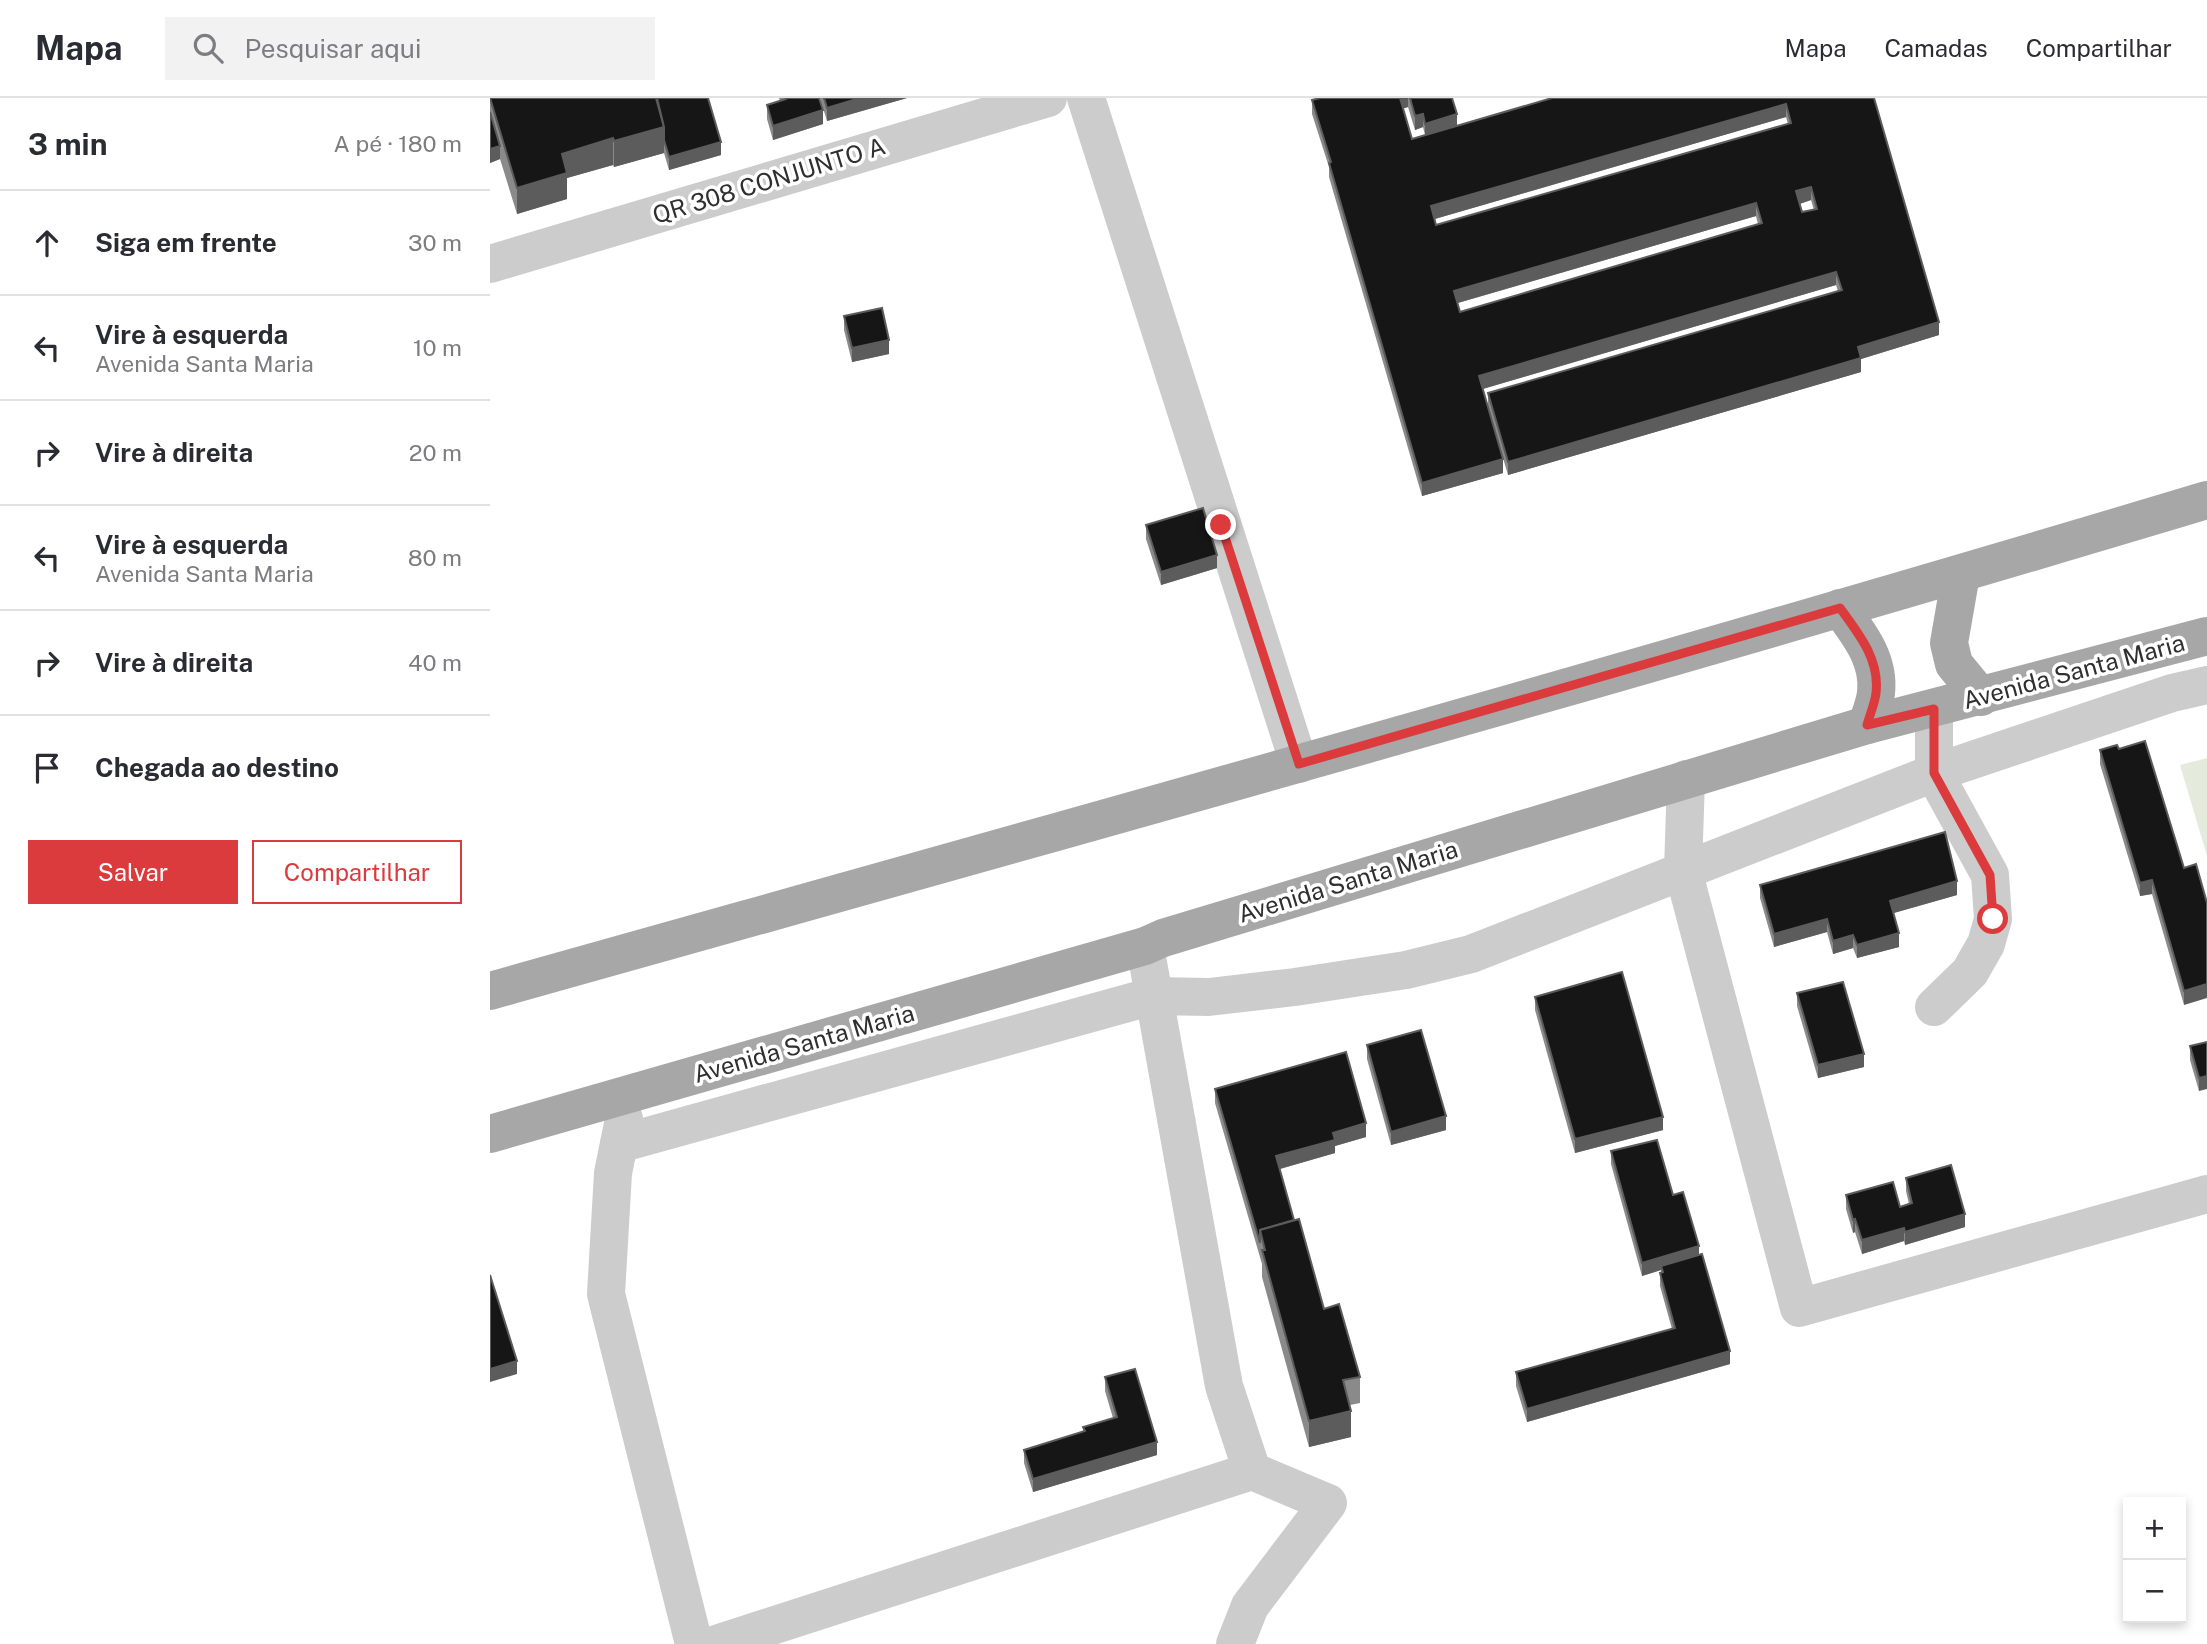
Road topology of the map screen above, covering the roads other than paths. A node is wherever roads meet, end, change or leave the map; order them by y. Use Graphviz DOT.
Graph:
graph roads {
  1 [pos="1048,98"];
  2 [pos="1086,98"];
  3 [pos="490,264"];
  4 [pos="2207,500"];
  5 [pos="1961,574"];
  6 [pos="1840,608"];
  7 [pos="2207,636"];
  8 [pos="2207,685"];
  9 [pos="1981,696"];
  10 [pos="1934,709"];
  11 [pos="1867,725"];
  12 [pos="1299,764"];
  13 [pos="1934,773"];
  14 [pos="1686,779"];
  15 [pos="1682,870"];
  16 [pos="1145,946"];
  17 [pos="490,991"];
  18 [pos="1153,996"];
  19 [pos="1934,1007"];
  20 [pos="629,1094"];
  21 [pos="490,1134"];
  22 [pos="619,1144"];
  23 [pos="2207,1194"];
  24 [pos="1252,1471"];
  25 [pos="694,1644"];
  26 [pos="716,1644"];
  27 [pos="1235,1644"];
  1 -- 3 [label="street, QR 308 CONJUNTO A"];
  2 -- 12 [label="street"];
  4 -- 5 [label="main road"];
  5 -- 6 [label="main road"];
  5 -- 9 [label="main road"];
  6 -- 11 [label="main road"];
  6 -- 12 [label="main road"];
  7 -- 9 [label="main road, Avenida Santa Maria"];
  8 -- 13 [label="street"];
  9 -- 10 [label="main road, Avenida Santa Maria"];
  10 -- 11 [label="main road, Avenida Santa Maria"];
  10 -- 13 [label="street"];
  11 -- 14 [label="main road, Avenida Santa Maria"];
  12 -- 17 [label="main road"];
  13 -- 15 [label="street"];
  13 -- 19 [label="street"];
  14 -- 15 [label="street"];
  14 -- 16 [label="main road, Avenida Santa Maria"];
  15 -- 18 [label="street"];
  15 -- 23 [label="street"];
  16 -- 18 [label="street"];
  16 -- 20 [label="main road, Avenida Santa Maria"];
  18 -- 22 [label="street"];
  18 -- 24 [label="street"];
  20 -- 21 [label="main road, Avenida Santa Maria"];
  20 -- 22 [label="street"];
  22 -- 25 [label="street"];
  24 -- 26 [label="street"];
  24 -- 27 [label="street"];
}
